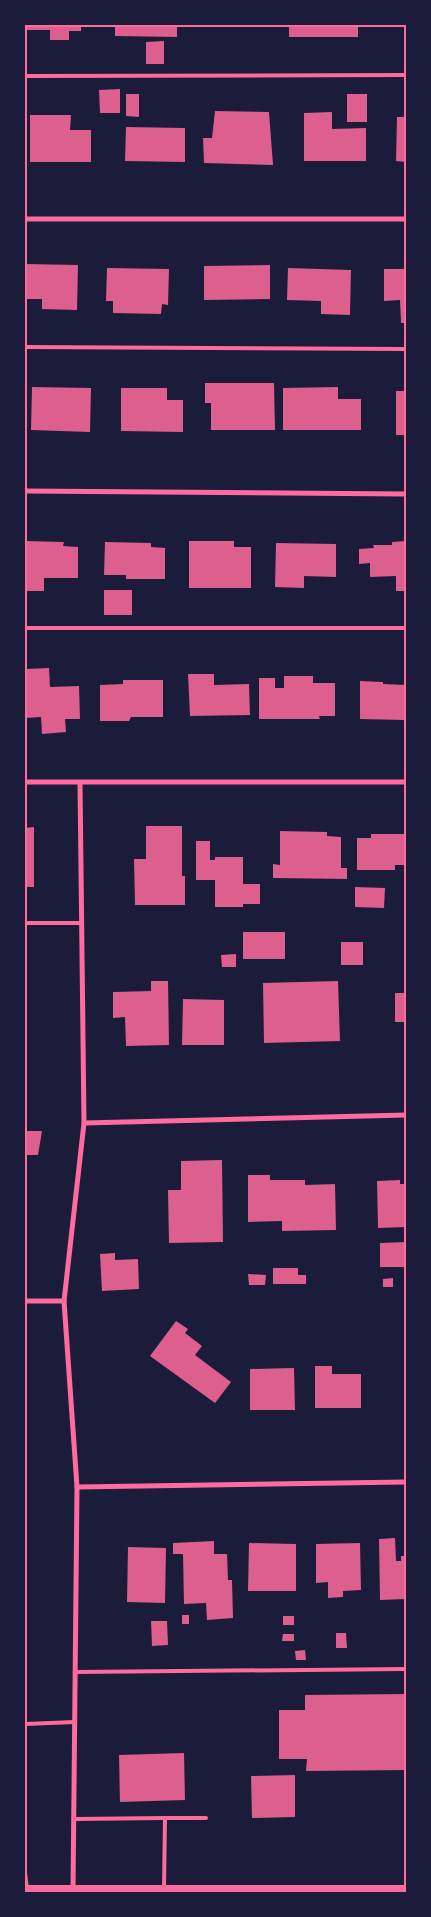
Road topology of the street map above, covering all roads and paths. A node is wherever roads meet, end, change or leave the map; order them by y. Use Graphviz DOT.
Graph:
graph roads {
  1 [pos="406,75"];
  2 [pos="25,76"];
  3 [pos="25,219"];
  4 [pos="406,220"];
  5 [pos="25,347"];
  6 [pos="406,348"];
  7 [pos="25,491"];
  8 [pos="406,494"];
  9 [pos="25,628"];
  10 [pos="406,628"];
  11 [pos="25,782"];
  12 [pos="406,782"];
  13 [pos="80,783"];
  14 [pos="25,923"];
  15 [pos="82,923"];
  16 [pos="406,1115"];
  17 [pos="84,1123"];
  18 [pos="25,1301"];
  19 [pos="64,1302"];
  20 [pos="406,1482"];
  21 [pos="77,1487"];
  22 [pos="406,1669"];
  23 [pos="75,1672"];
  24 [pos="75,1722"];
  25 [pos="25,1724"];
  26 [pos="165,1818"];
  27 [pos="206,1818"];
  28 [pos="74,1819"];
  29 [pos="25,1873"];
  30 [pos="26,1891"];
  31 [pos="164,1891"];
  32 [pos="406,1891"];
  33 [pos="73,1892"];
  1 -- 2 [label="lane"];
  3 -- 4 [label="street"];
  5 -- 6 [label="lane"];
  7 -- 8 [label="street"];
  9 -- 10 [label="lane"];
  11 -- 13 [label="street"];
  12 -- 13 [label="street"];
  13 -- 15 [label="street"];
  14 -- 15 [label="lane"];
  15 -- 17 [label="street"];
  16 -- 17 [label="street"];
  17 -- 19 [label="street"];
  18 -- 19 [label="street"];
  19 -- 21 [label="street"];
  20 -- 21 [label="street"];
  21 -- 23 [label="street"];
  22 -- 23 [label="lane"];
  23 -- 24 [label="street"];
  24 -- 25 [label="lane"];
  24 -- 28 [label="street"];
  26 -- 27 [label="lane"];
  26 -- 28 [label="lane"];
  26 -- 31 [label="lane"];
  28 -- 33 [label="street"];
  29 -- 30 [label="lane"];
  30 -- 33 [label="main road"];
  31 -- 32 [label="main road"];
  31 -- 33 [label="main road"];
}
